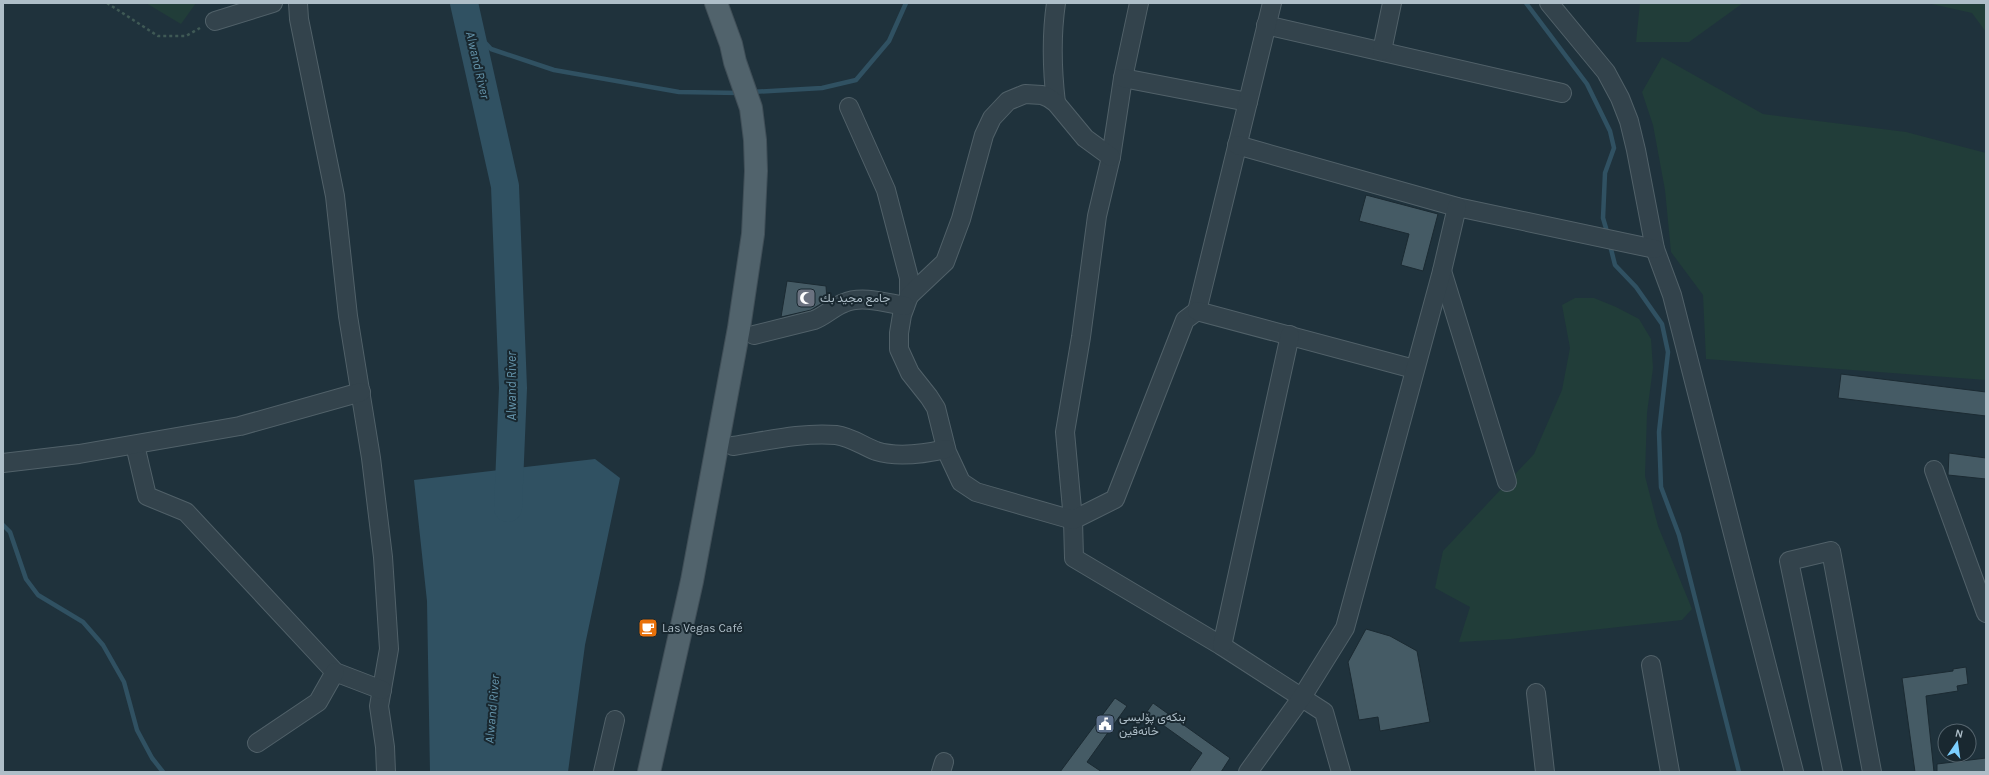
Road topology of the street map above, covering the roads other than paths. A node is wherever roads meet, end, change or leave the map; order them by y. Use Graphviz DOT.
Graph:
graph roads {
  1 [pos="273,3"];
  2 [pos="277,3"];
  3 [pos="716,3"];
  4 [pos="1056,3"];
  5 [pos="1139,3"];
  6 [pos="1272,3"];
  7 [pos="1392,3"];
  8 [pos="1549,3"];
  9 [pos="298,6"];
  10 [pos="215,21"];
  11 [pos="1266,25"];
  12 [pos="1382,51"];
  13 [pos="1123,78"];
  14 [pos="1562,93"];
  15 [pos="1248,102"];
  16 [pos="1056,103"];
  17 [pos="849,107"];
  18 [pos="759,117"];
  19 [pos="1238,145"];
  20 [pos="1111,157"];
  21 [pos="1457,207"];
  22 [pos="1655,249"];
  23 [pos="1442,271"];
  24 [pos="907,301"];
  25 [pos="1197,312"];
  26 [pos="754,335"];
  27 [pos="1290,335"];
  28 [pos="1414,369"];
  29 [pos="361,392"];
  30 [pos="135,445"];
  31 [pos="732,446"];
  32 [pos="946,449"];
  33 [pos="3,463"];
  34 [pos="1934,470"];
  35 [pos="1507,482"];
  36 [pos="1073,520"];
  37 [pos="1979,574"];
  38 [pos="1986,613"];
  39 [pos="1222,646"];
  40 [pos="1651,665"];
  41 [pos="335,672"];
  42 [pos="382,690"];
  43 [pos="1536,693"];
  44 [pos="1302,697"];
  45 [pos="615,720"];
  46 [pos="257,743"];
  47 [pos="386,772"];
  48 [pos="603,772"];
  49 [pos="649,772"];
  50 [pos="665,772"];
  51 [pos="1248,772"];
  52 [pos="1341,772"];
  53 [pos="1545,772"];
  54 [pos="1670,772"];
  55 [pos="1794,772"];
  56 [pos="1833,772"];
  57 [pos="1872,772"];
  1 -- 10 [label="street"];
  2 -- 9 [label="street"];
  3 -- 18 [label="main road"];
  4 -- 16 [label="street"];
  5 -- 13 [label="street"];
  6 -- 11 [label="street"];
  7 -- 12 [label="street"];
  8 -- 22 [label="street"];
  9 -- 29 [label="street"];
  11 -- 12 [label="street"];
  11 -- 15 [label="street"];
  12 -- 14 [label="street"];
  13 -- 15 [label="street"];
  13 -- 20 [label="street"];
  15 -- 19 [label="street"];
  16 -- 20 [label="street"];
  16 -- 24 [label="street"];
  17 -- 24 [label="street"];
  18 -- 26 [label="main road"];
  18 -- 49 [label="main road"];
  19 -- 21 [label="street"];
  19 -- 25 [label="street"];
  20 -- 36 [label="street"];
  21 -- 22 [label="street"];
  21 -- 23 [label="street"];
  22 -- 55 [label="street"];
  23 -- 28 [label="street"];
  23 -- 35 [label="street"];
  24 -- 26 [label="street"];
  24 -- 32 [label="street"];
  25 -- 27 [label="street"];
  25 -- 36 [label="street"];
  26 -- 31 [label="main road"];
  27 -- 28 [label="street"];
  27 -- 39 [label="street"];
  28 -- 44 [label="street"];
  29 -- 30 [label="street"];
  29 -- 42 [label="street"];
  30 -- 33 [label="street"];
  30 -- 41 [label="street"];
  31 -- 32 [label="street"];
  31 -- 50 [label="main road"];
  32 -- 36 [label="street"];
  34 -- 37 [label="street"];
  36 -- 39 [label="street"];
  37 -- 38 [label="street"];
  39 -- 44 [label="street"];
  40 -- 54 [label="street"];
  41 -- 42 [label="street"];
  41 -- 46 [label="street"];
  42 -- 47 [label="street"];
  43 -- 53 [label="street"];
  44 -- 51 [label="street"];
  44 -- 52 [label="street"];
  45 -- 48 [label="street"];
  56 -- 57 [label="street"];
}
